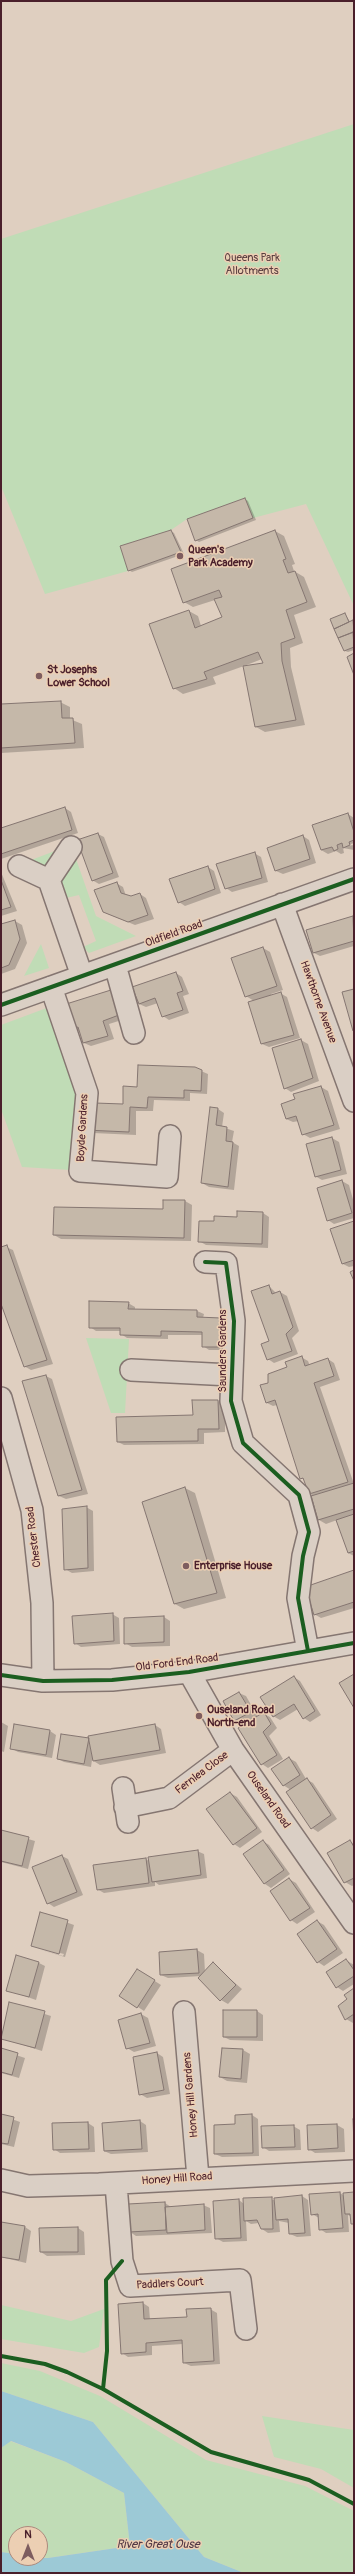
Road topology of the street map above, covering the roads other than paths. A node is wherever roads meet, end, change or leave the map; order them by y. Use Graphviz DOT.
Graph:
graph roads {
  1 [pos="71,847"];
  2 [pos="19,866"];
  3 [pos="354,879"];
  4 [pos="49,880"];
  5 [pos="282,904"];
  6 [pos="115,965"];
  7 [pos="82,976"];
  8 [pos="51,987"];
  9 [pos="1,1005"];
  10 [pos="134,1033"];
  11 [pos="354,1101"];
  12 [pos="170,1136"];
  13 [pos="205,1262"];
  14 [pos="131,1370"];
  15 [pos="231,1375"];
  16 [pos="1,1398"];
  17 [pos="4,1421"];
  18 [pos="354,1643"];
  19 [pos="308,1651"];
  20 [pos="189,1672"];
  21 [pos="1,1675"];
  22 [pos="43,1681"];
  23 [pos="233,1750"];
  24 [pos="125,1806"];
  25 [pos="354,1923"];
  26 [pos="184,2012"];
  27 [pos="354,2171"];
  28 [pos="198,2178"];
  29 [pos="1,2180"];
  30 [pos="116,2184"];
  31 [pos="246,2329"];
  1 -- 4 [label="street"];
  2 -- 4 [label="street"];
  3 -- 5 [label="street, Oldfield Road"];
  4 -- 7 [label="street"];
  5 -- 6 [label="street, Oldfield Road"];
  5 -- 11 [label="street, Hawthorne Avenue"];
  6 -- 7 [label="street, Oldfield Road"];
  6 -- 10 [label="street"];
  7 -- 8 [label="street, Oldfield Road"];
  8 -- 9 [label="street, Oldfield Road"];
  8 -- 12 [label="street, Boyde Gardens"];
  13 -- 15 [label="street, Saunders Gardens"];
  14 -- 15 [label="street, Saunders Gardens"];
  15 -- 19 [label="street, Saunders Gardens"];
  16 -- 17 [label="street, Chester Road"];
  17 -- 22 [label="street, Chester Road"];
  18 -- 19 [label="street, Old Ford End Road"];
  19 -- 20 [label="street, Old Ford End Road"];
  20 -- 22 [label="street, Old Ford End Road"];
  20 -- 23 [label="street, Ouseland Road"];
  21 -- 22 [label="street, Old Ford End Road"];
  23 -- 24 [label="street, Fernlea Close"];
  23 -- 25 [label="street, Ouseland Road"];
  26 -- 28 [label="street, Honey Hill Gardens"];
  27 -- 28 [label="street, Honey Hill Road"];
  28 -- 30 [label="street, Honey Hill Road"];
  29 -- 30 [label="street, Honey Hill Road"];
  30 -- 31 [label="street, Paddlers Court"];
}
